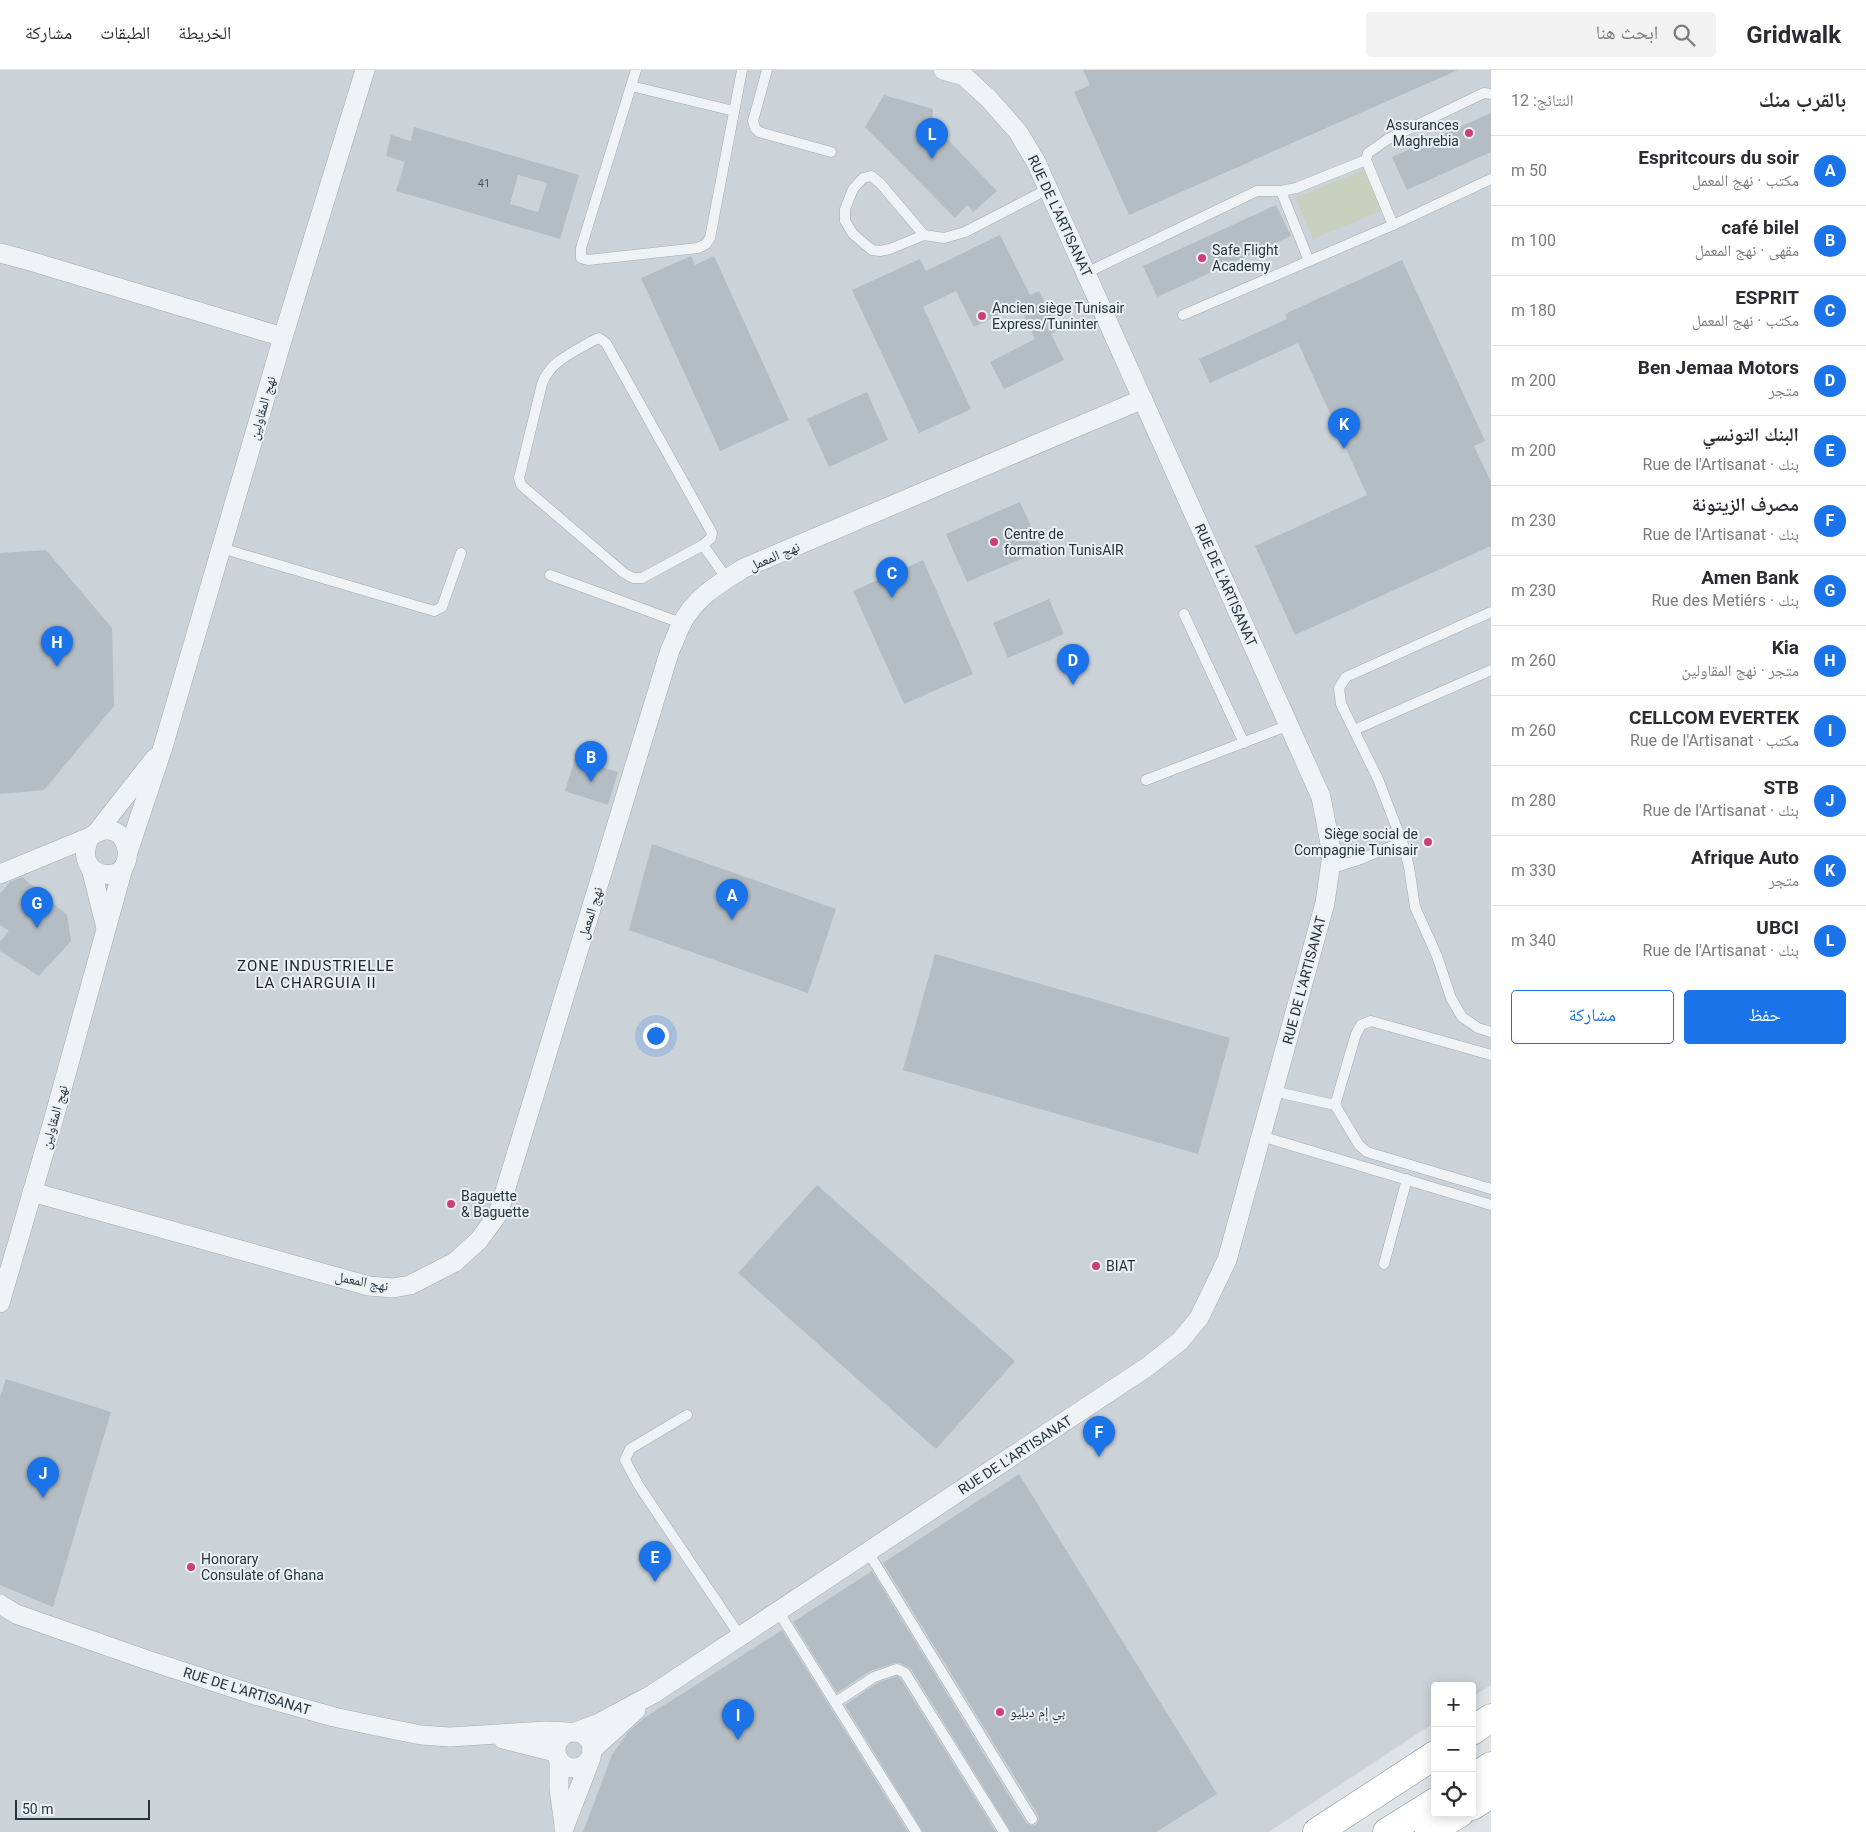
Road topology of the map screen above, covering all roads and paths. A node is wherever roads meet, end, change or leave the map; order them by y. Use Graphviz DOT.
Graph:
graph roads {
  1 [pos="366,70"];
  2 [pos="636,70"];
  3 [pos="742,70"];
  4 [pos="767,70"];
  5 [pos="943,70"];
  6 [pos="631,86"];
  7 [pos="1491,94"];
  8 [pos="734,111"];
  9 [pos="831,152"];
  10 [pos="1366,160"];
  11 [pos="1491,179"];
  12 [pos="1048,189"];
  13 [pos="1281,191"];
  14 [pos="1393,224"];
  15 [pos="924,235"];
  16 [pos="0,253"];
  17 [pos="1309,261"];
  18 [pos="1086,273"];
  19 [pos="1183,315"];
  20 [pos="283,337"];
  21 [pos="1143,399"];
  22 [pos="703,545"];
  23 [pos="221,548"];
  24 [pos="461,553"];
  25 [pos="550,575"];
  26 [pos="727,578"];
  27 [pos="1491,612"];
  28 [pos="1184,614"];
  29 [pos="682,623"];
  30 [pos="1491,670"];
  31 [pos="1289,725"];
  32 [pos="1354,730"];
  33 [pos="1244,743"];
  34 [pos="163,748"];
  35 [pos="1146,780"];
  36 [pos="94,835"];
  37 [pos="1402,842"];
  38 [pos="44,855"];
  39 [pos="125,860"];
  40 [pos="89,865"];
  41 [pos="1330,869"];
  42 [pos="0,874"];
  43 [pos="106,929"];
  44 [pos="1491,1032"];
  45 [pos="1491,1055"];
  46 [pos="1273,1090"];
  47 [pos="1335,1105"];
  48 [pos="1261,1136"];
  49 [pos="1406,1179"];
  50 [pos="1491,1189"];
  51 [pos="32,1192"];
  52 [pos="1491,1206"];
  53 [pos="1384,1264"];
  54 [pos="0,1303"];
  55 [pos="687,1414"];
  56 [pos="868,1552"];
  57 [pos="0,1604"];
  58 [pos="778,1611"];
  59 [pos="8,1614"];
  60 [pos="740,1636"];
  61 [pos="654,1694"];
  62 [pos="836,1702"];
  63 [pos="1491,1718"];
  64 [pos="1476,1728"];
  65 [pos="572,1732"];
  66 [pos="485,1734"];
  67 [pos="591,1754"];
  68 [pos="557,1756"];
  69 [pos="1431,1758"];
  70 [pos="1491,1766"];
  71 [pos="1476,1775"];
  72 [pos="1491,1794"];
  73 [pos="1476,1803"];
  74 [pos="1431,1804"];
  75 [pos="1453,1817"];
  76 [pos="1032,1819"];
  77 [pos="564,1830"];
  78 [pos="916,1832"];
  79 [pos="1004,1832"];
  80 [pos="1317,1832"];
  81 [pos="1387,1832"];
  82 [pos="1429,1832"];
  1 -- 20 [label="street, نهج المقاولين"];
  2 -- 6 [label="lane"];
  3 -- 8 [label="lane"];
  4 -- 9 [label="lane"];
  5 -- 12 [label="street, RUE DE L'ARTISANAT"];
  6 -- 8 [label="lane"];
  6 -- 8 [label="lane"];
  7 -- 10 [label="lane"];
  10 -- 13 [label="lane"];
  10 -- 14 [label="lane"];
  11 -- 14 [label="lane"];
  12 -- 15 [label="lane"];
  12 -- 18 [label="street, RUE DE L'ARTISANAT"];
  13 -- 17 [label="lane"];
  13 -- 18 [label="lane"];
  14 -- 17 [label="lane"];
  15 -- 15 [label="lane"];
  16 -- 20 [label="street"];
  17 -- 19 [label="lane"];
  18 -- 21 [label="street, RUE DE L'ARTISANAT"];
  20 -- 23 [label="street, نهج المقاولين"];
  21 -- 26 [label="street, نهج المعمل"];
  21 -- 31 [label="street, RUE DE L'ARTISANAT"];
  22 -- 22 [label="lane"];
  22 -- 26 [label="lane"];
  23 -- 24 [label="lane"];
  23 -- 34 [label="street, نهج المقاولين"];
  25 -- 29 [label="lane"];
  26 -- 29 [label="street, نهج المعمل"];
  27 -- 32 [label="lane"];
  28 -- 33 [label="lane"];
  29 -- 51 [label="street, نهج المعمل"];
  30 -- 32 [label="lane"];
  31 -- 33 [label="lane"];
  31 -- 41 [label="street, RUE DE L'ARTISANAT"];
  32 -- 37 [label="lane"];
  33 -- 35 [label="lane"];
  34 -- 36 [label="street, نهج المقاولين"];
  34 -- 39 [label="street, نهج المقاولين"];
  36 -- 38 [label="street"];
  36 -- 39 [label="street"];
  36 -- 40 [label="street"];
  37 -- 41 [label="lane"];
  37 -- 44 [label="lane"];
  38 -- 40 [label="street"];
  38 -- 42 [label="street"];
  39 -- 40 [label="street"];
  39 -- 43 [label="street, نهج المقاولين"];
  40 -- 43 [label="street, نهج المقاولين"];
  41 -- 46 [label="street, RUE DE L'ARTISANAT"];
  43 -- 51 [label="street, نهج المقاولين"];
  45 -- 47 [label="lane"];
  46 -- 47 [label="lane"];
  46 -- 48 [label="street, RUE DE L'ARTISANAT"];
  47 -- 50 [label="lane"];
  48 -- 49 [label="lane"];
  48 -- 56 [label="street, RUE DE L'ARTISANAT"];
  49 -- 52 [label="lane"];
  49 -- 53 [label="lane"];
  51 -- 54 [label="street, نهج المقاولين"];
  55 -- 60 [label="lane"];
  56 -- 58 [label="street, RUE DE L'ARTISANAT"];
  56 -- 76 [label="lane"];
  57 -- 59 [label="street, RUE DE L'ARTISANAT"];
  58 -- 60 [label="street, RUE DE L'ARTISANAT"];
  58 -- 62 [label="lane"];
  59 -- 66 [label="street, RUE DE L'ARTISANAT"];
  60 -- 61 [label="street, RUE DE L'ARTISANAT"];
  61 -- 65 [label="street, RUE DE L'ARTISANAT"];
  61 -- 67 [label="street, RUE DE L'ARTISANAT"];
  62 -- 78 [label="lane"];
  62 -- 79 [label="lane"];
  63 -- 64 [label="highway"];
  65 -- 66 [label="street, RUE DE L'ARTISANAT"];
  65 -- 67 [label="street"];
  65 -- 68 [label="street"];
  66 -- 68 [label="street, RUE DE L'ARTISANAT"];
  67 -- 68 [label="street"];
  67 -- 77 [label="street"];
  68 -- 77 [label="street"];
  69 -- 80 [label="highway"];
  70 -- 71 [label="highway"];
  72 -- 73 [label="highway"];
  74 -- 81 [label="highway"];
  75 -- 82 [label="highway"];
}
